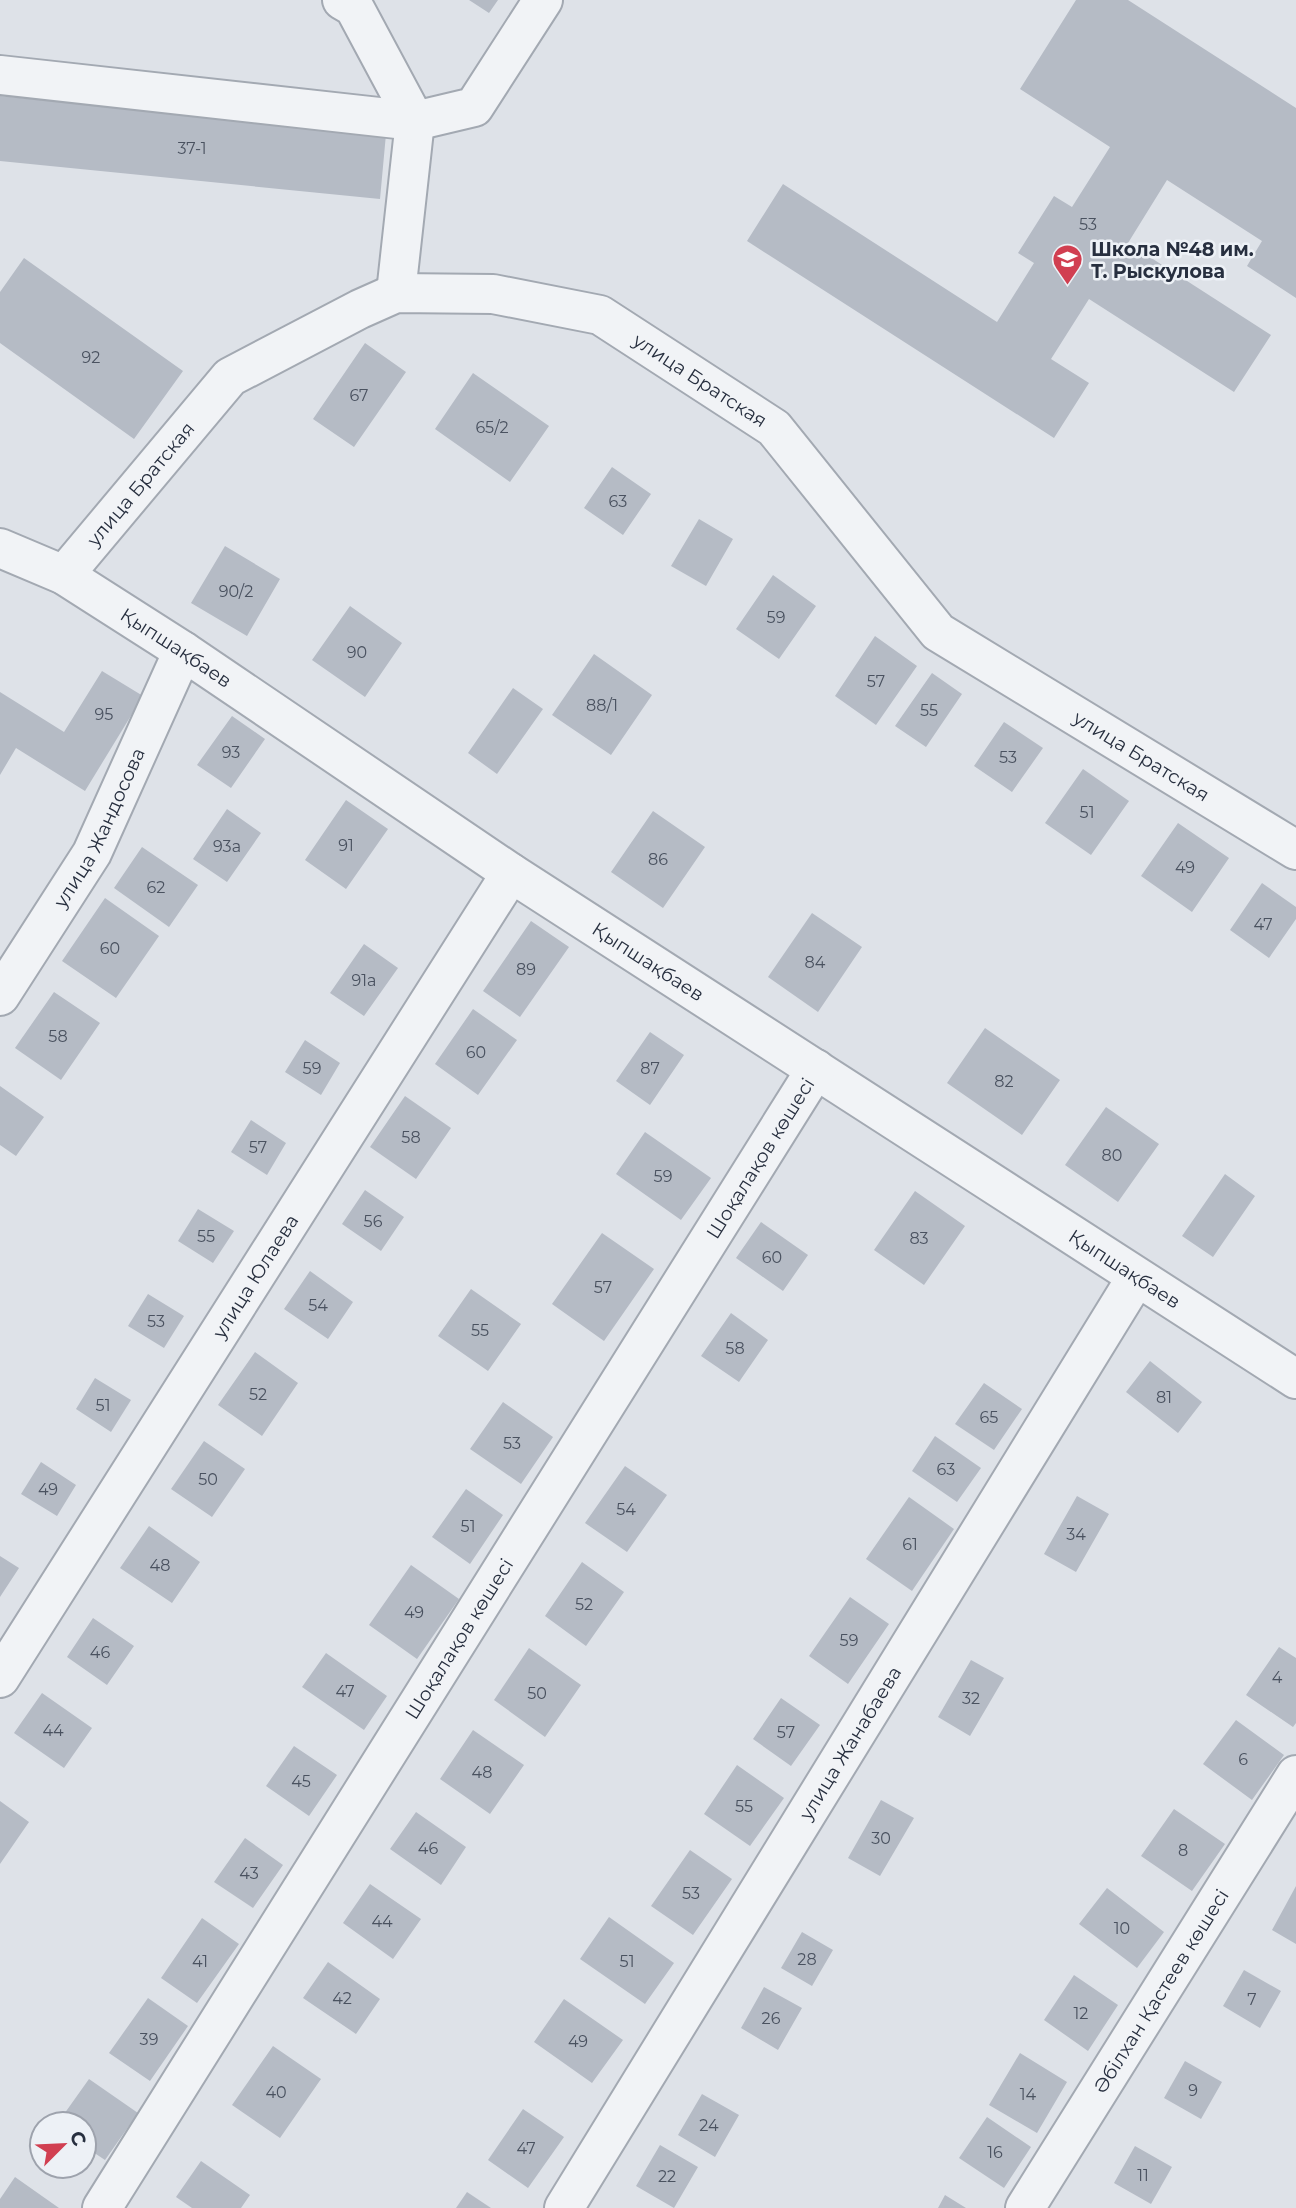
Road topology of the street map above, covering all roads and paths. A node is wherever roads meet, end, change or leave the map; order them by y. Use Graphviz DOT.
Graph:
graph roads {
  1 [pos="543,0"];
  2 [pos="352,3"];
  3 [pos="0,75"];
  4 [pos="415,121"];
  5 [pos="396,293"];
  6 [pos="0,548"];
  7 [pos="64,575"];
  8 [pos="183,651"];
  9 [pos="1296,850"];
  10 [pos="510,873"];
  11 [pos="0,996"];
  12 [pos="816,1069"];
  13 [pos="1136,1278"];
  14 [pos="1296,1379"];
  15 [pos="0,1678"];
  16 [pos="1296,1775"];
  17 [pos="102,2208"];
  18 [pos="564,2208"];
  19 [pos="1025,2208"];
  1 -- 4 [label="street"];
  2 -- 4 [label="street"];
  3 -- 4 [label="street"];
  4 -- 5 [label="street"];
  5 -- 7 [label="street, улица Братская"];
  5 -- 9 [label="street, улица Братская"];
  6 -- 7 [label="street, Қыпшақбаев"];
  7 -- 8 [label="street, Қыпшақбаев"];
  8 -- 10 [label="street, Қыпшақбаев"];
  8 -- 11 [label="street, улица Жандосова"];
  10 -- 12 [label="street, Қыпшақбаев"];
  10 -- 15 [label="street, улица Юлаева"];
  12 -- 13 [label="street, Қыпшақбаев"];
  12 -- 17 [label="street, Шоқалақов көшесі"];
  13 -- 14 [label="street, Қыпшақбаев"];
  13 -- 18 [label="street, улица Жанабаева"];
  16 -- 19 [label="street, Әбілхан Қастеев көшесі"];
}
